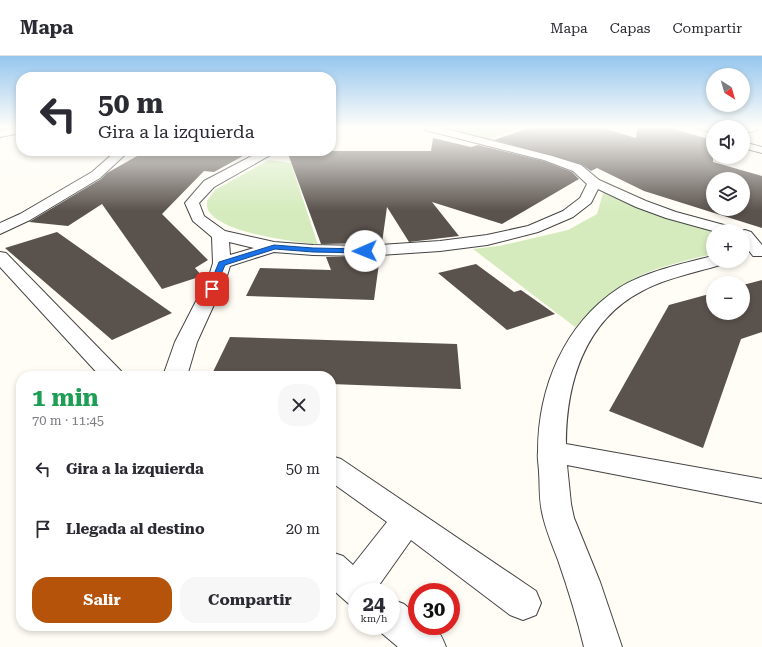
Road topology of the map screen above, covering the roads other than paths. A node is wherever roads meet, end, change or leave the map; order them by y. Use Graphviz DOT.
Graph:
graph roads {
  1 [pos="117,156"];
  2 [pos="261,156"];
  3 [pos="538,156"];
  4 [pos="594,183"];
  5 [pos="706,224"];
  6 [pos="0,229"];
  7 [pos="220,235"];
  8 [pos="274,247"];
  9 [pos="0,257"];
  10 [pos="222,263"];
  11 [pos="706,263"];
  12 [pos="108,371"];
  13 [pos="177,371"];
  14 [pos="551,452"];
  15 [pos="336,470"];
  16 [pos="762,491"];
  17 [pos="406,519"];
  18 [pos="336,571"];
  19 [pos="350,583"];
  20 [pos="364,583"];
  21 [pos="523,603"];
  22 [pos="400,624"];
  23 [pos="427,647"];
  24 [pos="603,647"];
  1 -- 6 [label="street"];
  2 -- 7 [label="street"];
  3 -- 4 [label="street"];
  4 -- 5 [label="street"];
  4 -- 8 [label="street"];
  7 -- 8 [label="street"];
  7 -- 10 [label="street"];
  8 -- 10 [label="street"];
  9 -- 12 [label="street"];
  10 -- 13 [label="street"];
  11 -- 14 [label="street"];
  14 -- 16 [label="street"];
  14 -- 24 [label="street"];
  15 -- 17 [label="street"];
  17 -- 20 [label="street"];
  17 -- 21 [label="street"];
  18 -- 19 [label="street"];
  22 -- 23 [label="street"];
}
